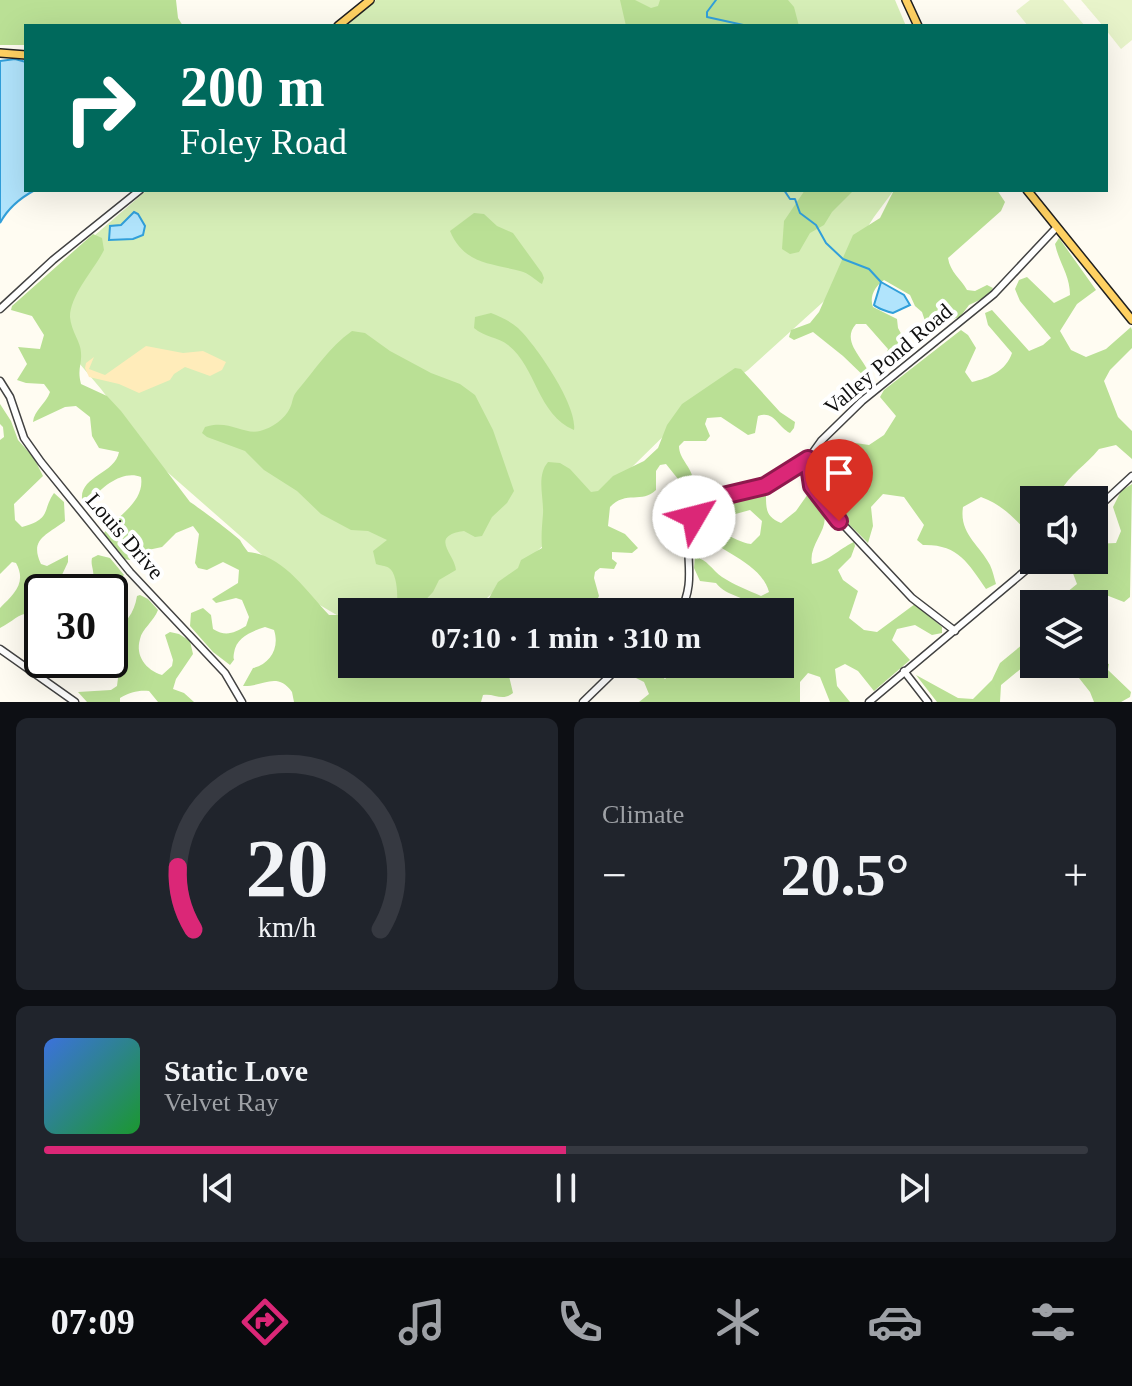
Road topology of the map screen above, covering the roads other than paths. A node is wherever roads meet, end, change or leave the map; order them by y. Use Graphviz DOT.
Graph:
graph roads {
  1 [pos="370,0"];
  2 [pos="906,0"];
  3 [pos="340,24"];
  4 [pos="917,24"];
  5 [pos="0,53"];
  6 [pos="24,55"];
  7 [pos="138,192"];
  8 [pos="1029,192"];
  9 [pos="1056,228"];
  10 [pos="0,309"];
  11 [pos="1132,320"];
  12 [pos="0,381"];
  13 [pos="808,459"];
  14 [pos="1132,476"];
  15 [pos="1108,498"];
  16 [pos="1022,574"];
  17 [pos="685,598"];
  18 [pos="955,631"];
  19 [pos="0,649"];
  20 [pos="904,671"];
  21 [pos="608,678"];
  22 [pos="75,702"];
  23 [pos="242,702"];
  24 [pos="583,702"];
  25 [pos="869,702"];
  26 [pos="928,702"];
  1 -- 3 [label="main road"];
  2 -- 4 [label="main road"];
  5 -- 6 [label="main road"];
  7 -- 10 [label="street"];
  8 -- 9 [label="main road"];
  9 -- 11 [label="main road"];
  9 -- 13 [label="street, Valley Pond Road"];
  12 -- 23 [label="street, Louis Drive"];
  13 -- 17 [label="street, Valley Pond Road"];
  13 -- 18 [label="street"];
  14 -- 15 [label="street"];
  16 -- 18 [label="street"];
  18 -- 20 [label="street"];
  19 -- 22 [label="street"];
  20 -- 25 [label="street"];
  20 -- 26 [label="street"];
  21 -- 24 [label="street"];
}
